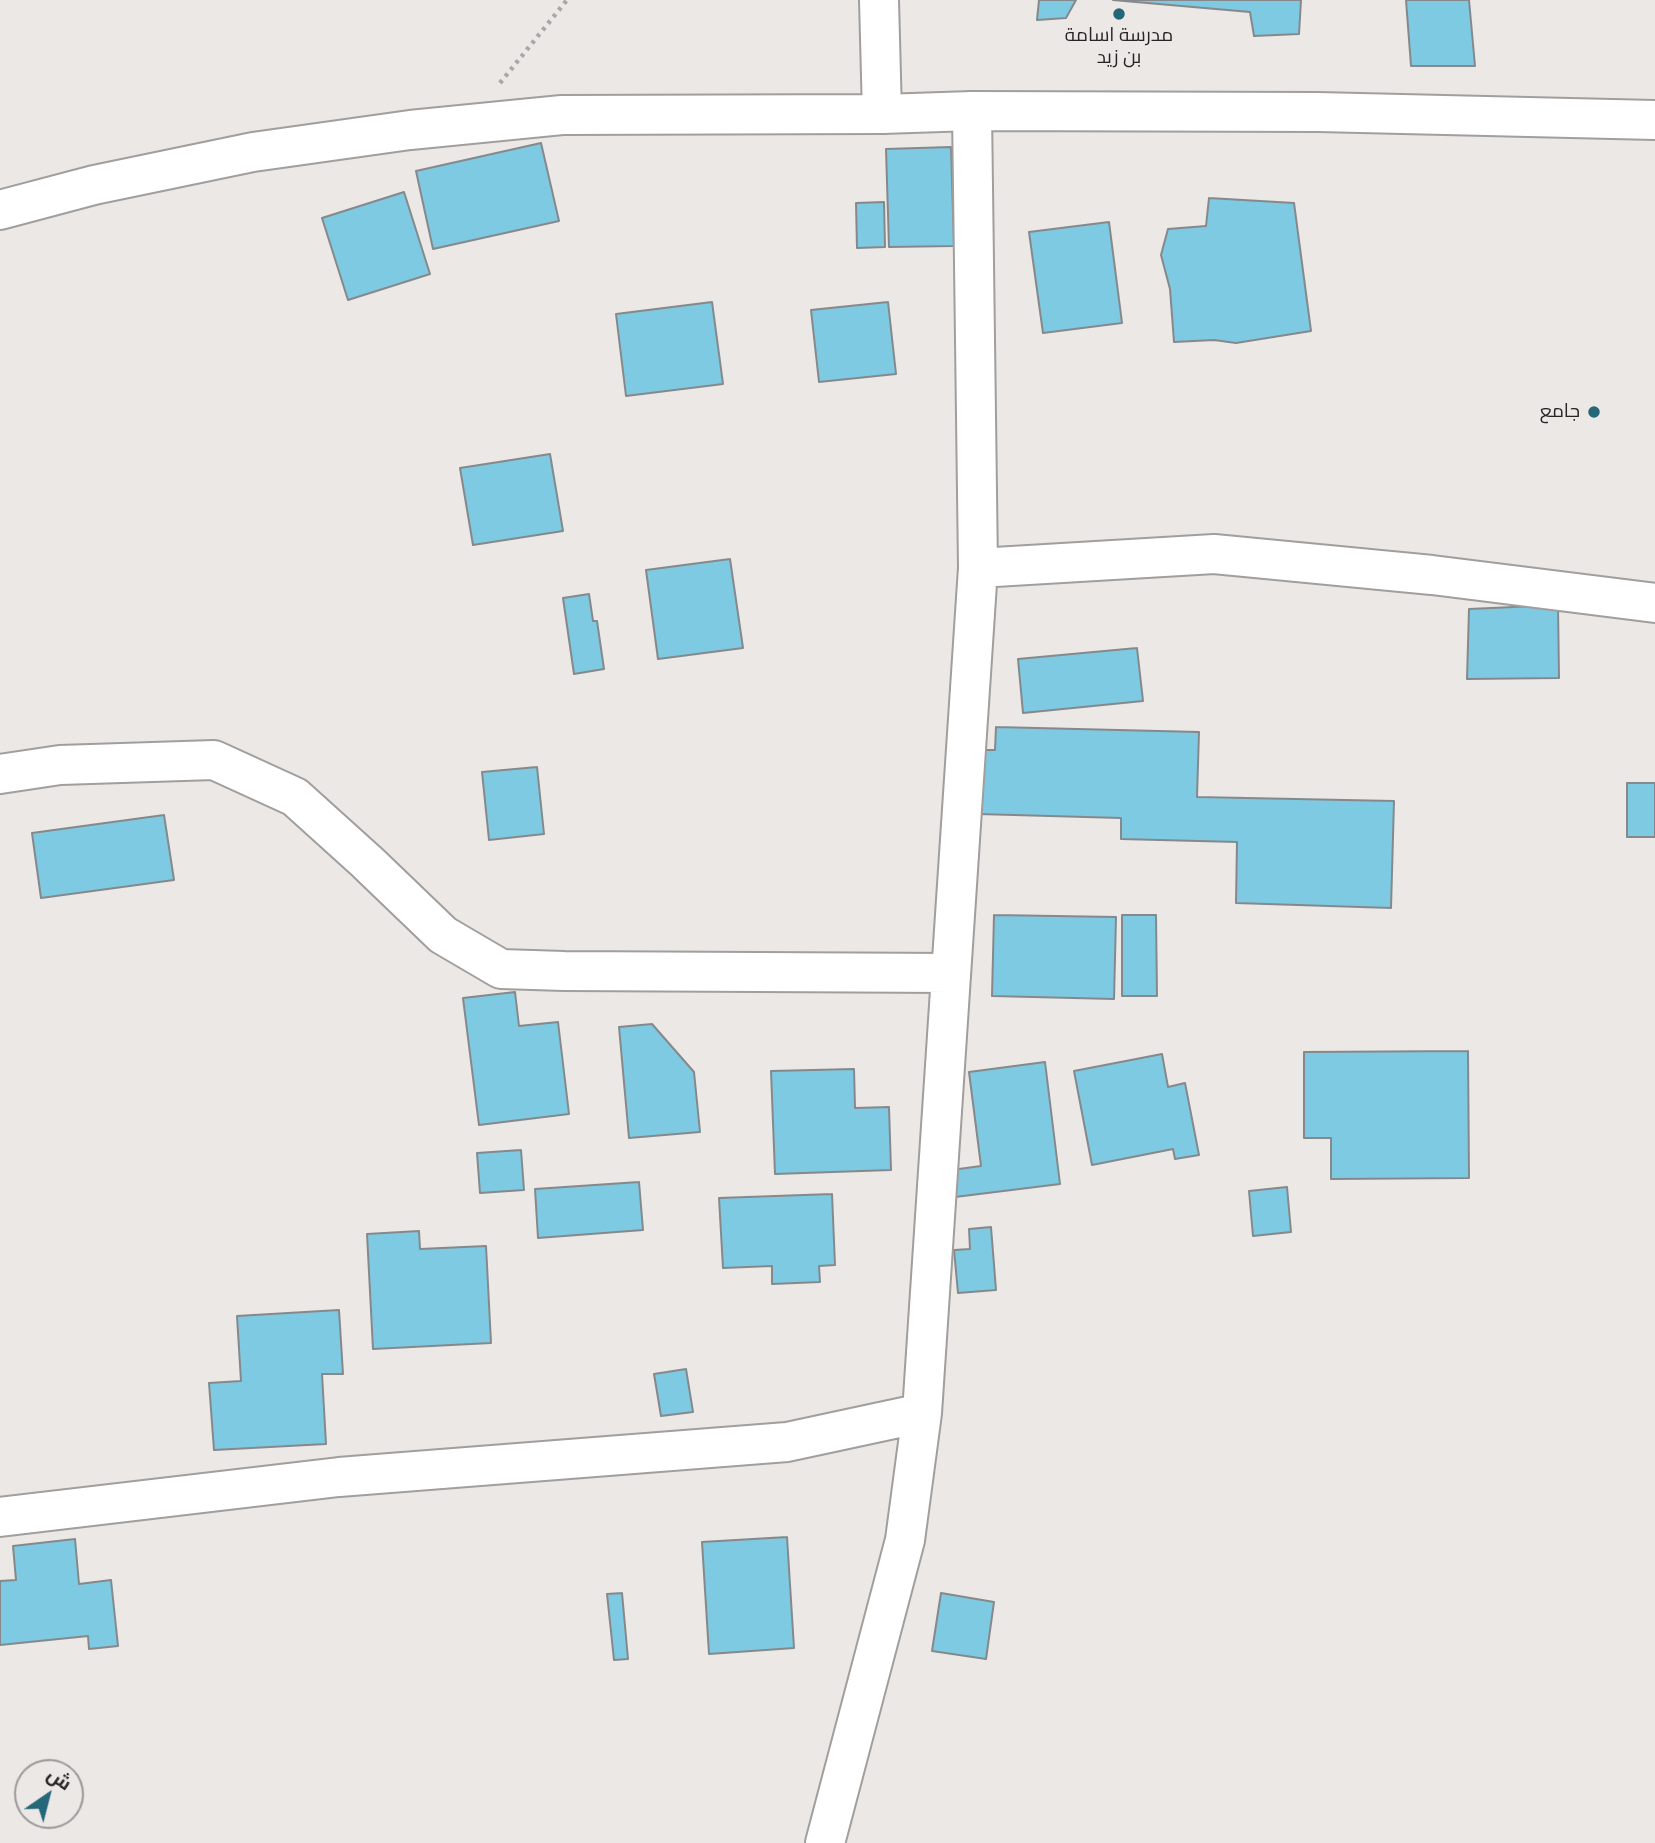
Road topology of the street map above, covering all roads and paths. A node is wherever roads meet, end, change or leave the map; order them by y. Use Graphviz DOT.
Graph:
graph roads {
  1 [pos="567,0"];
  2 [pos="879,0"];
  3 [pos="972,111"];
  4 [pos="882,114"];
  5 [pos="1655,120"];
  6 [pos="466,124"];
  7 [pos="0,209"];
  8 [pos="978,568"];
  9 [pos="1655,603"];
  10 [pos="0,774"];
  11 [pos="951,973"];
  12 [pos="922,1413"];
  13 [pos="0,1517"];
  14 [pos="825,1843"];
  1 -- 6 [label="path"];
  2 -- 4 [label="street"];
  3 -- 4 [label="street"];
  3 -- 5 [label="street"];
  3 -- 8 [label="street"];
  4 -- 6 [label="street"];
  6 -- 7 [label="street"];
  8 -- 9 [label="street"];
  8 -- 11 [label="street"];
  10 -- 11 [label="street"];
  11 -- 12 [label="street"];
  12 -- 13 [label="street"];
  12 -- 14 [label="street"];
}
